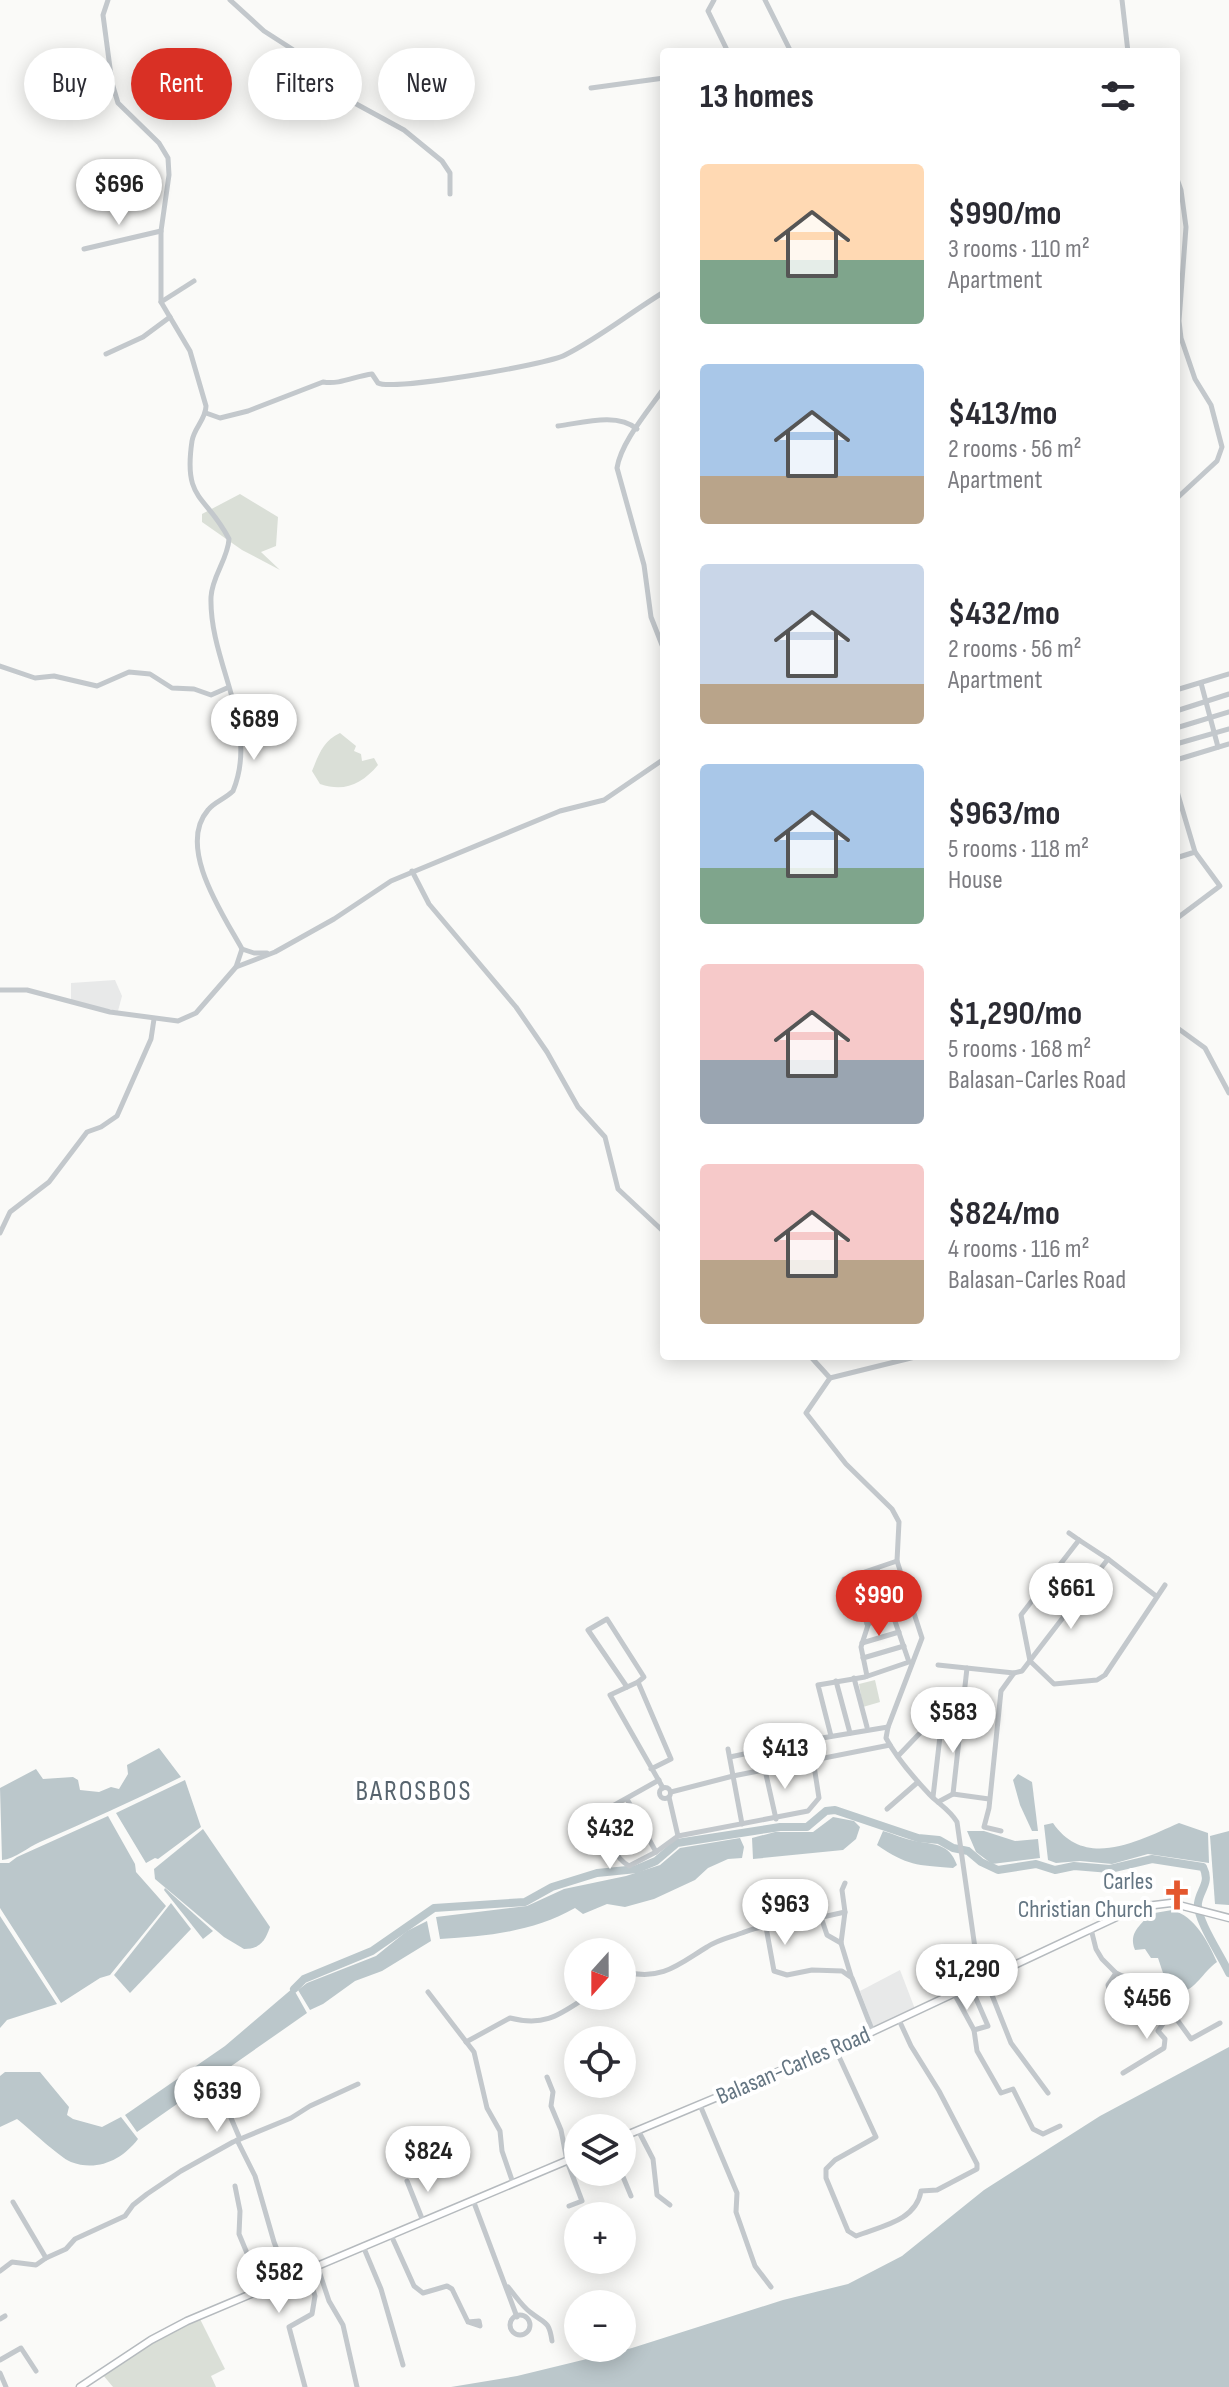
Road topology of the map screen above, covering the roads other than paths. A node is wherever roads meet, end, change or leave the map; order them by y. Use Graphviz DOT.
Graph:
graph roads {
  1 [pos="108,0"];
  2 [pos="230,0"];
  3 [pos="714,0"];
  4 [pos="765,0"];
  5 [pos="1122,0"];
  6 [pos="726,48"];
  7 [pos="789,48"];
  8 [pos="1128,48"];
  9 [pos="660,79"];
  10 [pos="591,88"];
  11 [pos="1180,187"];
  12 [pos="450,194"];
  13 [pos="161,231"];
  14 [pos="84,249"];
  15 [pos="194,281"];
  16 [pos="660,295"];
  17 [pos="161,302"];
  18 [pos="1180,308"];
  19 [pos="170,317"];
  20 [pos="1180,330"];
  21 [pos="106,354"];
  22 [pos="660,394"];
  23 [pos="206,413"];
  24 [pos="558,426"];
  25 [pos="637,429"];
  26 [pos="1180,495"];
  27 [pos="660,640"];
  28 [pos="0,666"];
  29 [pos="1229,674"];
  30 [pos="1201,683"];
  31 [pos="227,688"];
  32 [pos="1180,689"];
  33 [pos="1229,694"];
  34 [pos="1206,701"];
  35 [pos="1180,710"];
  36 [pos="1229,712"];
  37 [pos="1211,718"];
  38 [pos="1180,727"];
  39 [pos="1229,729"];
  40 [pos="1215,733"];
  41 [pos="1180,743"];
  42 [pos="1229,744"];
  43 [pos="1218,747"];
  44 [pos="1180,759"];
  45 [pos="660,762"];
  46 [pos="1180,801"];
  47 [pos="1195,852"];
  48 [pos="1180,857"];
  49 [pos="412,871"];
  50 [pos="1180,916"];
  51 [pos="242,949"];
  52 [pos="275,952"];
  53 [pos="236,967"];
  54 [pos="0,990"];
  55 [pos="154,1019"];
  56 [pos="1180,1031"];
  57 [pos="1229,1093"];
  58 [pos="660,1228"];
  59 [pos="0,1233"];
  60 [pos="814,1360"];
  61 [pos="899,1360"];
  62 [pos="830,1378"];
  63 [pos="1069,1533"];
  64 [pos="1079,1540"];
  65 [pos="1108,1559"];
  66 [pos="897,1561"];
  67 [pos="877,1569"];
  68 [pos="882,1585"];
  69 [pos="1165,1585"];
  70 [pos="852,1594"];
  71 [pos="1156,1596"];
  72 [pos="888,1600"];
  73 [pos="859,1608"];
  74 [pos="913,1609"];
  75 [pos="893,1616"];
  76 [pos="867,1624"];
  77 [pos="899,1632"];
  78 [pos="862,1643"];
  79 [pos="904,1646"];
  80 [pos="863,1658"];
  81 [pos="1030,1661"];
  82 [pos="938,1665"];
  83 [pos="967,1668"];
  84 [pos="1014,1673"];
  85 [pos="867,1676"];
  86 [pos="854,1678"];
  87 [pos="836,1681"];
  88 [pos="638,1682"];
  89 [pos="627,1687"];
  90 [pos="943,1710"];
  91 [pos="962,1712"];
  92 [pos="867,1727"];
  93 [pos="888,1727"];
  94 [pos="850,1733"];
  95 [pos="831,1736"];
  96 [pos="810,1740"];
  97 [pos="890,1745"];
  98 [pos="728,1749"];
  99 [pos="898,1756"];
  100 [pos="730,1757"];
  101 [pos="814,1759"];
  102 [pos="651,1769"];
  103 [pos="765,1770"];
  104 [pos="733,1776"];
  105 [pos="659,1780"];
  106 [pos="918,1782"];
  107 [pos="670,1794"];
  108 [pos="953,1794"];
  109 [pos="627,1799"];
  110 [pos="989,1799"];
  111 [pos="936,1800"];
  112 [pos="887,1809"];
  113 [pos="776,1819"];
  114 [pos="742,1824"];
  115 [pos="1001,1831"];
  116 [pos="678,1836"];
  117 [pos="656,1852"];
  118 [pos="845,1883"];
  119 [pos="809,1911"];
  120 [pos="845,1912"];
  121 [pos="818,1918"];
  122 [pos="1229,1918"];
  123 [pos="1091,1929"];
  124 [pos="841,1943"];
  125 [pos="1116,1973"];
  126 [pos="636,1974"];
  127 [pos="852,1978"];
  128 [pos="983,1982"];
  129 [pos="971,1987"];
  130 [pos="428,1992"];
  131 [pos="955,1995"];
  132 [pos="1111,1998"];
  133 [pos="567,2010"];
  134 [pos="1171,2011"];
  135 [pos="899,2020"];
  136 [pos="1220,2023"];
  137 [pos="974,2030"];
  138 [pos="873,2032"];
  139 [pos="466,2042"];
  140 [pos="835,2048"];
  141 [pos="1123,2073"];
  142 [pos="547,2077"];
  143 [pos="216,2083"];
  144 [pos="358,2084"];
  145 [pos="1048,2093"];
  146 [pos="700,2105"];
  147 [pos="1060,2126"];
  148 [pos="638,2130"];
  149 [pos="238,2139"];
  150 [pos="564,2146"];
  151 [pos="564,2162"];
  152 [pos="407,2181"];
  153 [pos="513,2183"];
  154 [pos="235,2186"];
  155 [pos="627,2186"];
  156 [pos="631,2196"];
  157 [pos="473,2200"];
  158 [pos="13,2202"];
  159 [pos="670,2205"];
  160 [pos="423,2221"];
  161 [pos="391,2235"];
  162 [pos="363,2246"];
  163 [pos="46,2258"];
  164 [pos="317,2265"];
  165 [pos="307,2270"];
  166 [pos="0,2271"];
  167 [pos="288,2278"];
  168 [pos="505,2284"];
  169 [pos="771,2287"];
  170 [pos="262,2289"];
  171 [pos="517,2317"];
  172 [pos="468,2322"];
  173 [pos="552,2341"];
  174 [pos="0,2360"];
  175 [pos="403,2365"];
  176 [pos="36,2371"];
  177 [pos="0,2373"];
  178 [pos="6,2387"];
  179 [pos="80,2387"];
  180 [pos="305,2387"];
  181 [pos="357,2387"];
  1 -- 13 [label="street"];
  2 -- 12 [label="street"];
  3 -- 6 [label="street"];
  4 -- 7 [label="street"];
  5 -- 8 [label="street"];
  9 -- 10 [label="street"];
  11 -- 18 [label="street"];
  13 -- 14 [label="street"];
  13 -- 17 [label="street"];
  15 -- 17 [label="street"];
  16 -- 23 [label="street"];
  17 -- 19 [label="street"];
  19 -- 21 [label="street"];
  19 -- 23 [label="street"];
  20 -- 26 [label="street"];
  22 -- 25 [label="street"];
  23 -- 31 [label="street"];
  24 -- 25 [label="street"];
  25 -- 27 [label="street"];
  28 -- 31 [label="street"];
  29 -- 30 [label="street"];
  30 -- 32 [label="street"];
  30 -- 34 [label="street"];
  31 -- 51 [label="street"];
  33 -- 34 [label="street"];
  34 -- 35 [label="street"];
  34 -- 37 [label="street"];
  36 -- 37 [label="street"];
  37 -- 38 [label="street"];
  37 -- 40 [label="street"];
  39 -- 40 [label="street"];
  40 -- 41 [label="street"];
  40 -- 43 [label="street"];
  42 -- 43 [label="street"];
  43 -- 44 [label="street"];
  45 -- 49 [label="street"];
  46 -- 47 [label="street"];
  47 -- 48 [label="street"];
  47 -- 50 [label="street"];
  49 -- 52 [label="street"];
  49 -- 58 [label="street"];
  51 -- 52 [label="street"];
  51 -- 53 [label="street"];
  52 -- 53 [label="street"];
  53 -- 55 [label="street"];
  54 -- 55 [label="street"];
  55 -- 59 [label="street"];
  56 -- 57 [label="street"];
  60 -- 62 [label="street"];
  61 -- 62 [label="street"];
  62 -- 66 [label="street"];
  63 -- 64 [label="street"];
  64 -- 65 [label="street"];
  64 -- 81 [label="street"];
  65 -- 71 [label="street"];
  65 -- 81 [label="street"];
  66 -- 67 [label="street"];
  66 -- 74 [label="street"];
  67 -- 68 [label="street"];
  67 -- 70 [label="street"];
  68 -- 70 [label="street"];
  68 -- 72 [label="street"];
  69 -- 71 [label="street"];
  70 -- 73 [label="street"];
  71 -- 81 [label="street"];
  72 -- 73 [label="street"];
  72 -- 75 [label="street"];
  73 -- 76 [label="street"];
  74 -- 75 [label="street"];
  74 -- 93 [label="street"];
  75 -- 76 [label="street"];
  75 -- 77 [label="street"];
  76 -- 78 [label="street"];
  77 -- 78 [label="street"];
  77 -- 79 [label="street"];
  78 -- 80 [label="street"];
  79 -- 80 [label="street"];
  79 -- 85 [label="street"];
  80 -- 85 [label="street"];
  81 -- 84 [label="street"];
  82 -- 83 [label="street"];
  83 -- 84 [label="street"];
  83 -- 91 [label="street"];
  84 -- 110 [label="street"];
  85 -- 86 [label="street"];
  86 -- 87 [label="street"];
  86 -- 92 [label="street"];
  87 -- 94 [label="street"];
  87 -- 95 [label="street"];
  88 -- 89 [label="street"];
  88 -- 89 [label="street"];
  88 -- 102 [label="street"];
  89 -- 102 [label="street"];
  90 -- 91 [label="street"];
  90 -- 99 [label="street"];
  90 -- 111 [label="street"];
  91 -- 108 [label="street"];
  93 -- 94 [label="street"];
  93 -- 97 [label="street"];
  94 -- 95 [label="street"];
  95 -- 96 [label="street"];
  96 -- 100 [label="street"];
  96 -- 101 [label="street"];
  97 -- 99 [label="street"];
  97 -- 101 [label="street"];
  98 -- 100 [label="street"];
  99 -- 106 [label="street"];
  100 -- 104 [label="street"];
  101 -- 103 [label="street"];
  101 -- 113 [label="street"];
  102 -- 105 [label="street"];
  103 -- 104 [label="street"];
  103 -- 113 [label="street"];
  104 -- 107 [label="street"];
  104 -- 114 [label="street"];
  105 -- 107 [label="street"];
  105 -- 109 [label="street"];
  106 -- 111 [label="street"];
  106 -- 112 [label="street"];
  107 -- 116 [label="street"];
  108 -- 110 [label="street"];
  108 -- 111 [label="street"];
  109 -- 117 [label="street"];
  109 -- 117 [label="street"];
  110 -- 115 [label="street"];
  111 -- 128 [label="street"];
  113 -- 114 [label="street"];
  114 -- 116 [label="street"];
  116 -- 117 [label="street"];
  118 -- 120 [label="street"];
  119 -- 121 [label="street"];
  120 -- 121 [label="street"];
  120 -- 124 [label="street"];
  121 -- 124 [label="street"];
  122 -- 123 [label="main road, Balasan-Carles Road"];
  123 -- 125 [label="street"];
  123 -- 128 [label="main road, Balasan-Carles Road"];
  124 -- 127 [label="street"];
  125 -- 132 [label="street"];
  125 -- 134 [label="street"];
  126 -- 127 [label="street"];
  127 -- 138 [label="street"];
  128 -- 129 [label="main road, Balasan-Carles Road"];
  128 -- 145 [label="street"];
  129 -- 131 [label="main road, Balasan-Carles Road"];
  129 -- 137 [label="street"];
  130 -- 139 [label="street"];
  131 -- 135 [label="main road, Balasan-Carles Road"];
  131 -- 137 [label="street"];
  133 -- 139 [label="street"];
  134 -- 136 [label="street"];
  134 -- 141 [label="street"];
  135 -- 138 [label="main road, Balasan-Carles Road"];
  135 -- 140 [label="street"];
  137 -- 147 [label="street"];
  138 -- 140 [label="main road, Balasan-Carles Road"];
  139 -- 153 [label="street"];
  140 -- 146 [label="main road, Balasan-Carles Road"];
  142 -- 150 [label="street"];
  143 -- 149 [label="street"];
  144 -- 149 [label="street"];
  146 -- 148 [label="main road, Balasan-Carles Road"];
  146 -- 169 [label="street"];
  148 -- 159 [label="street"];
  149 -- 163 [label="street"];
  149 -- 167 [label="street"];
  151 -- 153 [label="main road"];
  152 -- 160 [label="street"];
  153 -- 157 [label="main road"];
  154 -- 170 [label="street"];
  155 -- 156 [label="street"];
  157 -- 160 [label="main road"];
  157 -- 168 [label="street"];
  158 -- 163 [label="street"];
  160 -- 161 [label="main road"];
  161 -- 162 [label="main road"];
  161 -- 172 [label="street"];
  162 -- 164 [label="main road"];
  162 -- 175 [label="street"];
  163 -- 166 [label="street"];
  164 -- 165 [label="main road"];
  164 -- 181 [label="street"];
  165 -- 167 [label="main road"];
  165 -- 180 [label="street"];
  167 -- 170 [label="main road"];
  168 -- 171 [label="street"];
  168 -- 173 [label="street"];
  170 -- 179 [label="main road"];
  171 -- 171 [label="street"];
  174 -- 176 [label="street"];
  177 -- 178 [label="street"];
}
